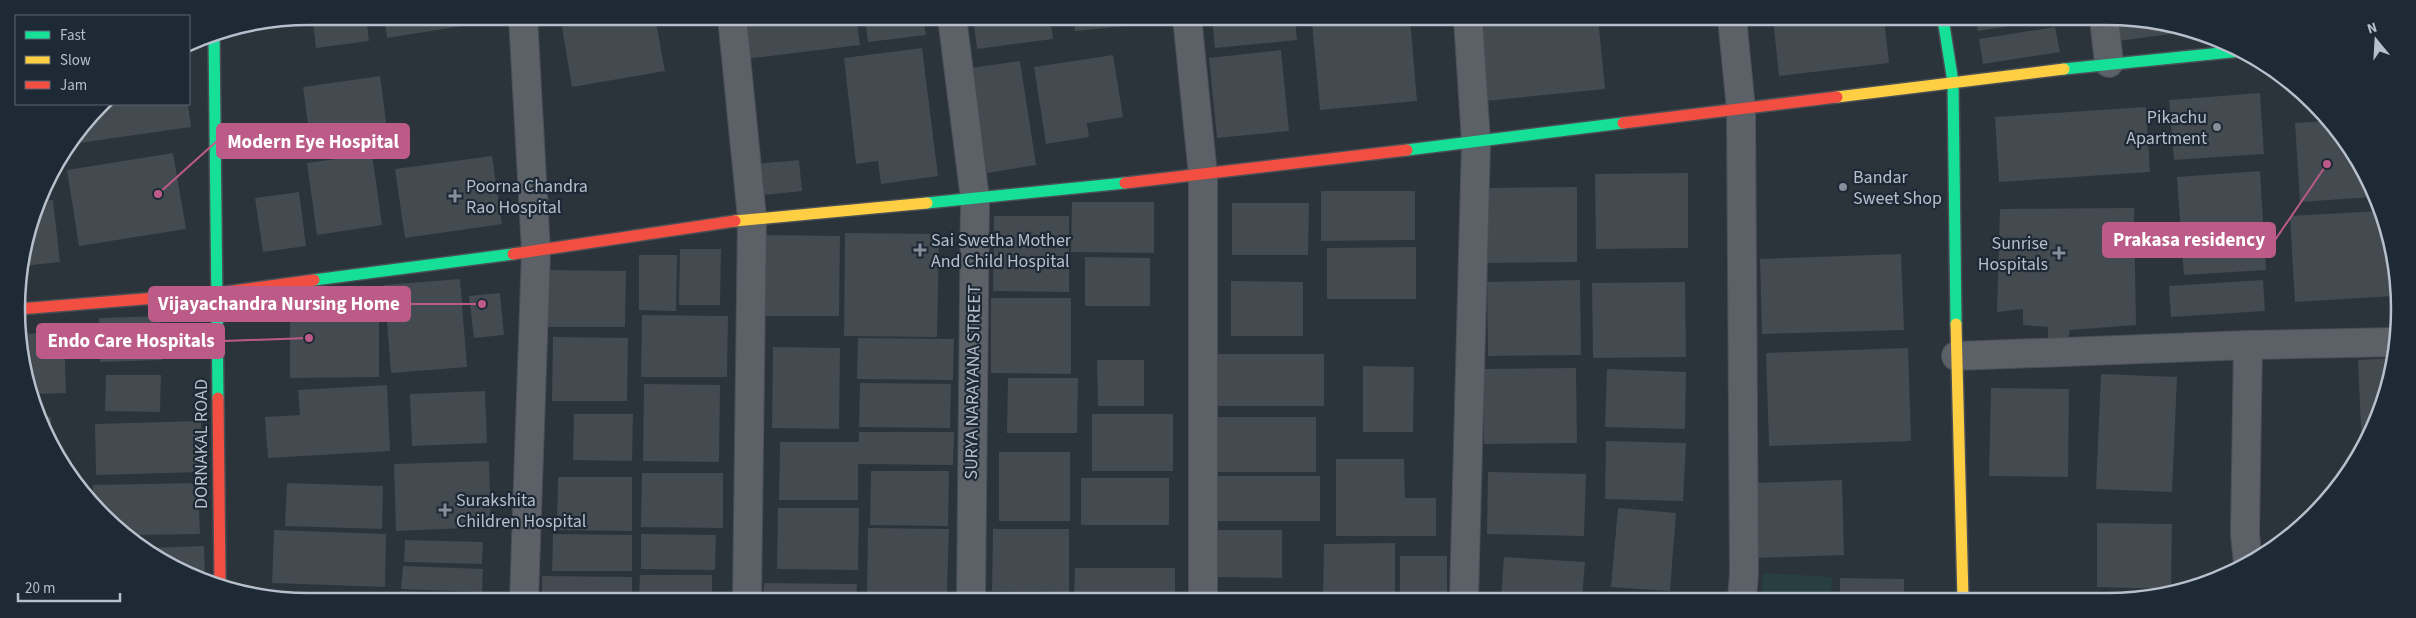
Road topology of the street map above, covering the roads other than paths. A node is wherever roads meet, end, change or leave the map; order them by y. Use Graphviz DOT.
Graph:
graph roads {
  1 [pos="523,25"];
  2 [pos="733,25"];
  3 [pos="953,25"];
  4 [pos="1188,25"];
  5 [pos="1468,25"];
  6 [pos="1733,25"];
  7 [pos="1944,25"];
  8 [pos="2105,25"];
  9 [pos="214,42"];
  10 [pos="2228,52"];
  11 [pos="2109,63"];
  12 [pos="1953,82"];
  13 [pos="1741,109"];
  14 [pos="1476,142"];
  15 [pos="1203,175"];
  16 [pos="976,199"];
  17 [pos="752,218"];
  18 [pos="536,251"];
  19 [pos="218,294"];
  20 [pos="25,308"];
  21 [pos="2389,342"];
  22 [pos="2248,345"];
  23 [pos="1956,356"];
  24 [pos="2247,556"];
  25 [pos="220,579"];
  26 [pos="524,593"];
  27 [pos="747,593"];
  28 [pos="971,593"];
  29 [pos="1203,593"];
  30 [pos="1464,593"];
  31 [pos="1742,593"];
  32 [pos="1963,593"];
  1 -- 18 [label="street"];
  2 -- 17 [label="street"];
  3 -- 16 [label="street, SURYA NARAYANA STREET"];
  4 -- 15 [label="street"];
  5 -- 14 [label="street"];
  6 -- 13 [label="street"];
  7 -- 12 [label="street"];
  8 -- 11 [label="street"];
  9 -- 19 [label="street, DORNAKAL ROAD"];
  10 -- 11 [label="street"];
  11 -- 12 [label="street"];
  12 -- 13 [label="street"];
  12 -- 23 [label="street"];
  13 -- 14 [label="street"];
  13 -- 31 [label="street"];
  14 -- 15 [label="street"];
  14 -- 30 [label="street"];
  15 -- 16 [label="street"];
  15 -- 29 [label="street"];
  16 -- 17 [label="street"];
  16 -- 28 [label="street, SURYA NARAYANA STREET"];
  17 -- 18 [label="street"];
  17 -- 27 [label="street"];
  18 -- 19 [label="street"];
  18 -- 26 [label="street"];
  19 -- 20 [label="street"];
  19 -- 25 [label="street, DORNAKAL ROAD"];
  21 -- 22 [label="street"];
  22 -- 23 [label="street"];
  22 -- 24 [label="street"];
  23 -- 32 [label="street"];
}
